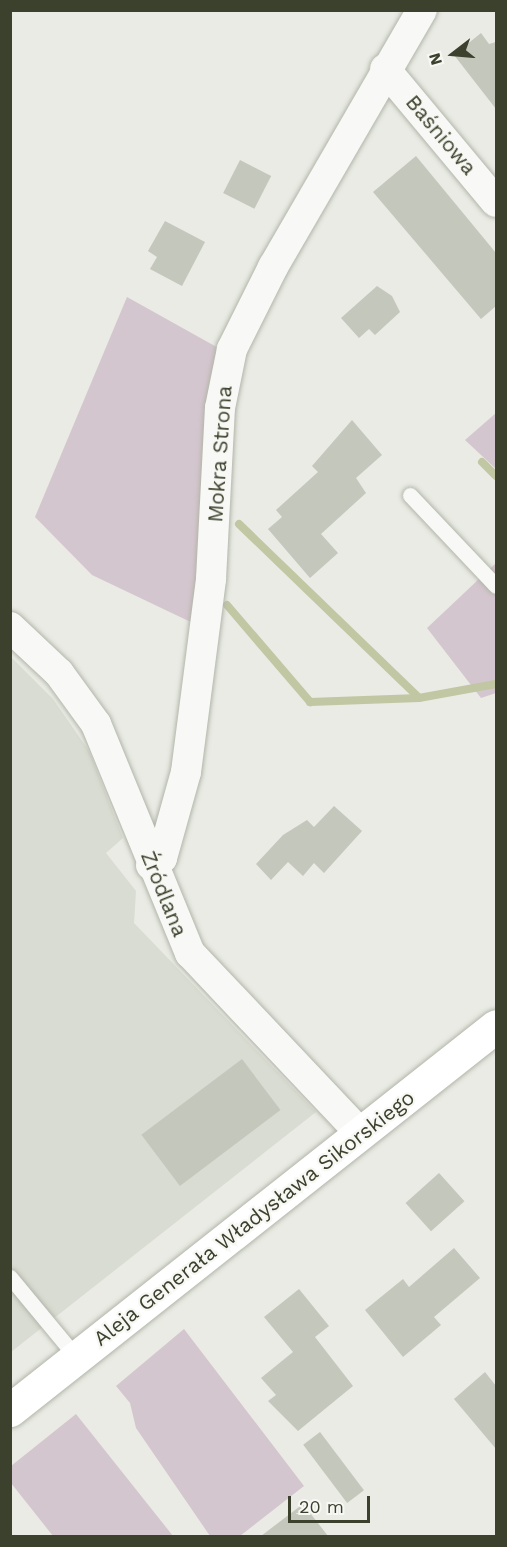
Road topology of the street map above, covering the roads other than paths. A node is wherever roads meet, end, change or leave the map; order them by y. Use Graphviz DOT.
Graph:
graph roads {
  1 [pos="422,10"];
  2 [pos="385,69"];
  3 [pos="496,202"];
  4 [pos="410,495"];
  5 [pos="496,586"];
  6 [pos="10,627"];
  7 [pos="152,865"];
  8 [pos="496,1026"];
  9 [pos="360,1134"];
  10 [pos="10,1277"];
  11 [pos="77,1358"];
  12 [pos="10,1410"];
  1 -- 2 [label="street, Mokra Strona"];
  2 -- 3 [label="street, Baśniowa"];
  2 -- 7 [label="street, Mokra Strona"];
  4 -- 5 [label="lane"];
  6 -- 7 [label="street, Źródlana"];
  7 -- 9 [label="street, Źródlana"];
  8 -- 9 [label="main road, Aleja Generała Władysława Sikorskiego"];
  9 -- 11 [label="main road, Aleja Generała Władysława Sikorskiego"];
  10 -- 11 [label="lane"];
  11 -- 12 [label="main road, Aleja Generała Władysława Sikorskiego"];
}
